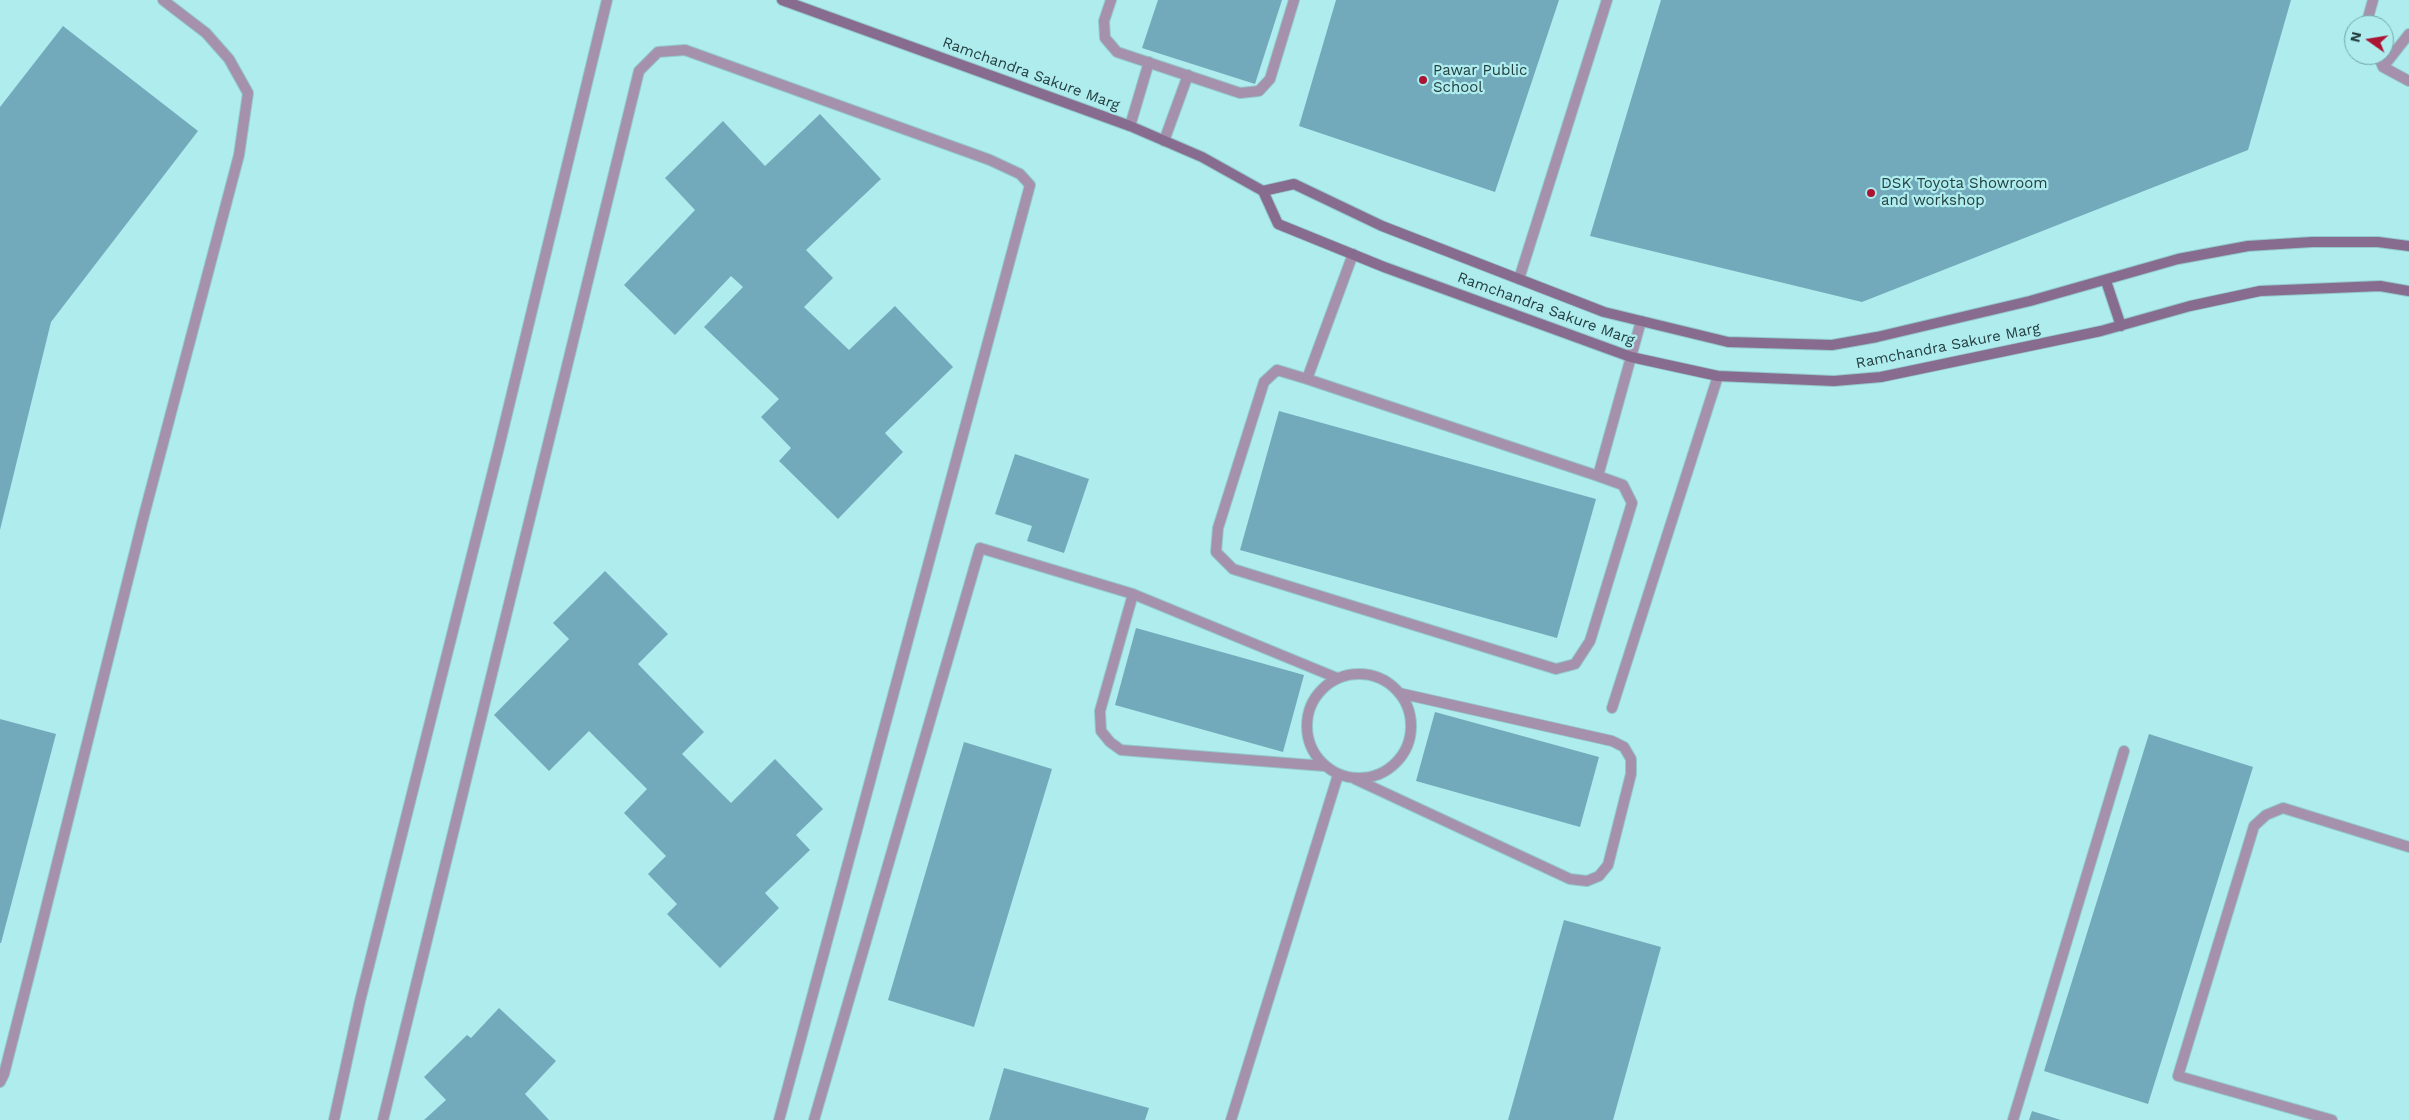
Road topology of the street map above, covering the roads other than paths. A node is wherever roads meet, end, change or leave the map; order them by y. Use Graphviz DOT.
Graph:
graph roads {
  1 [pos="163,0"];
  2 [pos="607,0"];
  3 [pos="782,0"];
  4 [pos="1111,0"];
  5 [pos="1294,0"];
  6 [pos="1607,0"];
  7 [pos="2373,0"];
  8 [pos="2369,15"];
  9 [pos="2409,34"];
  10 [pos="1149,62"];
  11 [pos="2383,67"];
  12 [pos="1188,75"];
  13 [pos="2409,81"];
  14 [pos="1130,126"];
  15 [pos="1164,141"];
  16 [pos="1264,191"];
  17 [pos="2409,246"];
  18 [pos="1353,254"];
  19 [pos="1519,279"];
  20 [pos="2106,280"];
  21 [pos="2409,291"];
  22 [pos="1641,321"];
  23 [pos="2121,326"];
  24 [pos="1631,357"];
  25 [pos="1718,376"];
  26 [pos="1307,379"];
  27 [pos="1598,476"];
  28 [pos="1133,594"];
  29 [pos="1336,678"];
  30 [pos="1399,693"];
  31 [pos="1612,708"];
  32 [pos="2124,751"];
  33 [pos="1324,766"];
  34 [pos="1338,775"];
  35 [pos="1355,779"];
  36 [pos="2409,847"];
  37 [pos="0,1082"];
  38 [pos="334,1120"];
  39 [pos="383,1120"];
  40 [pos="779,1120"];
  41 [pos="814,1120"];
  42 [pos="1231,1120"];
  43 [pos="2013,1120"];
  44 [pos="2332,1120"];
  1 -- 37 [label="street"];
  2 -- 38 [label="street"];
  3 -- 14 [label="street, Ramchandra Sakure Marg"];
  4 -- 10 [label="street"];
  5 -- 12 [label="street"];
  6 -- 19 [label="street"];
  7 -- 8 [label="street"];
  9 -- 11 [label="street"];
  10 -- 12 [label="street"];
  10 -- 14 [label="street"];
  11 -- 13 [label="street"];
  12 -- 15 [label="street"];
  14 -- 15 [label="street, Ramchandra Sakure Marg"];
  15 -- 16 [label="street, Ramchandra Sakure Marg"];
  16 -- 18 [label="street, Ramchandra Sakure Marg"];
  16 -- 19 [label="street, Ramchandra Sakure Marg"];
  17 -- 20 [label="street, Ramchandra Sakure Marg"];
  18 -- 24 [label="street, Ramchandra Sakure Marg"];
  18 -- 26 [label="street"];
  19 -- 22 [label="street, Ramchandra Sakure Marg"];
  20 -- 22 [label="street, Ramchandra Sakure Marg"];
  20 -- 23 [label="street"];
  21 -- 23 [label="street, Ramchandra Sakure Marg"];
  22 -- 24 [label="street"];
  23 -- 25 [label="street, Ramchandra Sakure Marg"];
  24 -- 25 [label="street, Ramchandra Sakure Marg"];
  24 -- 27 [label="street"];
  25 -- 31 [label="street"];
  26 -- 27 [label="street"];
  26 -- 27 [label="street"];
  28 -- 29 [label="street"];
  28 -- 33 [label="street"];
  28 -- 41 [label="street"];
  29 -- 30 [label="street"];
  29 -- 33 [label="street"];
  30 -- 35 [label="street"];
  30 -- 35 [label="street"];
  32 -- 43 [label="street"];
  33 -- 34 [label="street"];
  34 -- 35 [label="street"];
  34 -- 42 [label="street"];
  36 -- 44 [label="street"];
  39 -- 40 [label="street"];
}
